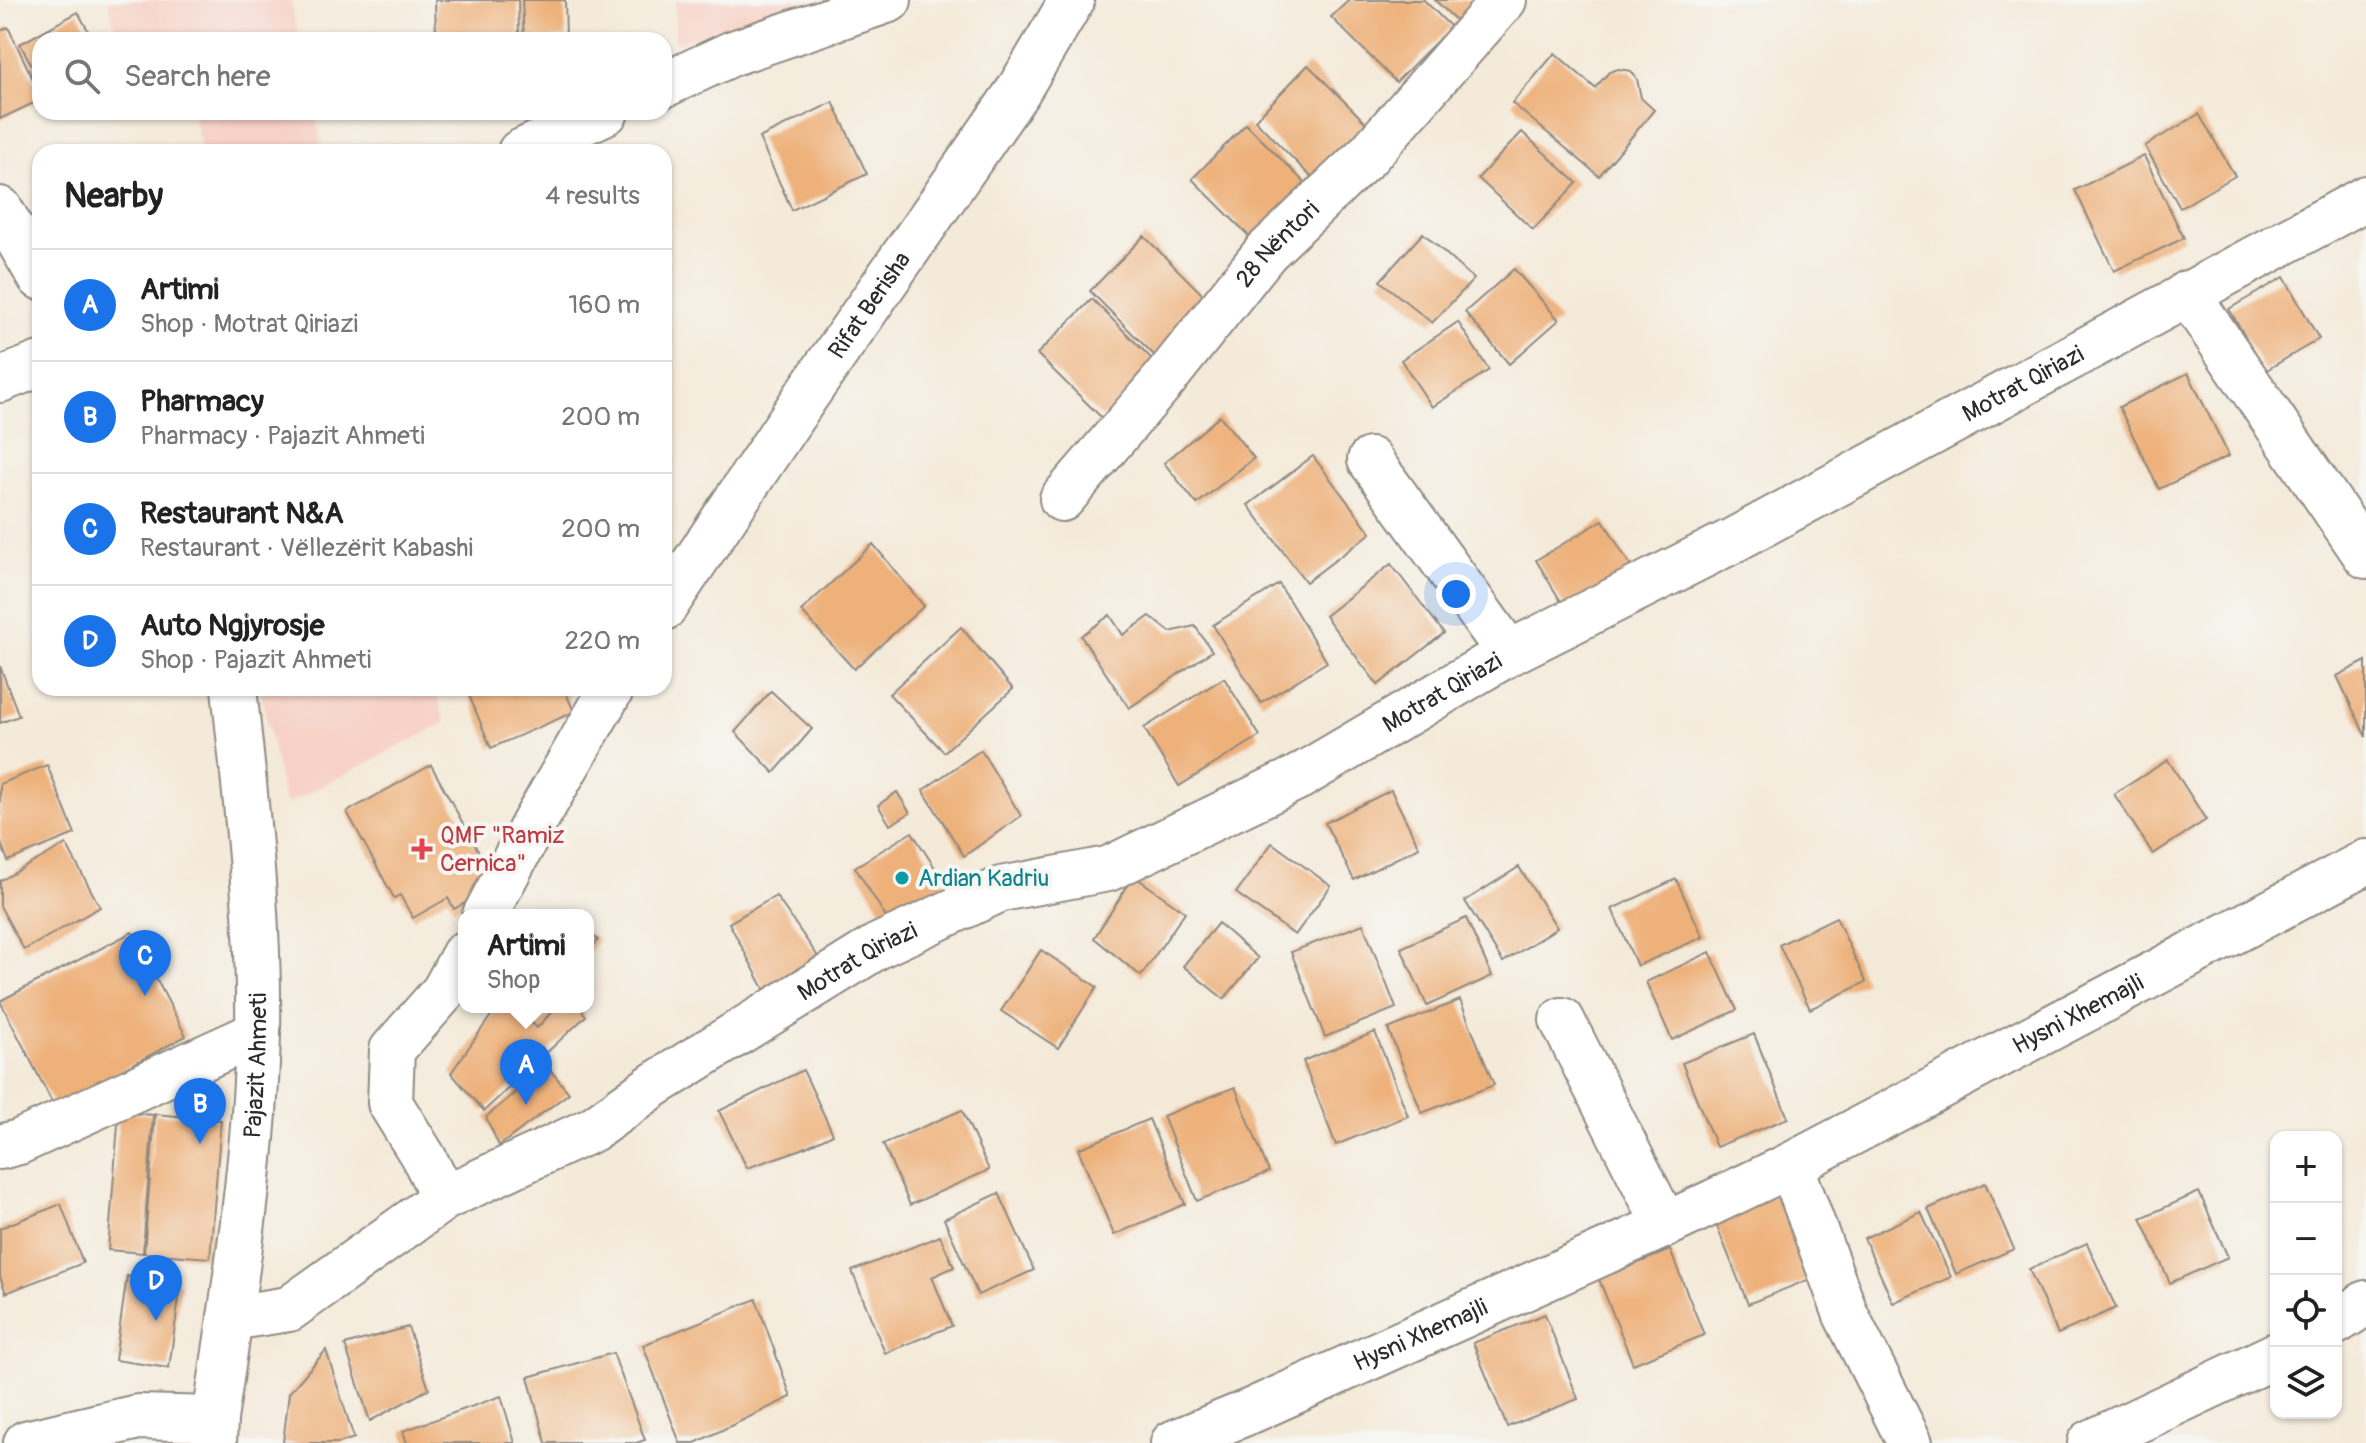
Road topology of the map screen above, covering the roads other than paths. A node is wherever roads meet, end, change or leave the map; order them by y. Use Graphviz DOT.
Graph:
graph roads {
  1 [pos="889,0"];
  2 [pos="1072,0"];
  3 [pos="1504,0"];
  4 [pos="672,81"];
  5 [pos="589,120"];
  6 [pos="537,144"];
  7 [pos="2366,198"];
  8 [pos="0,209"];
  9 [pos="32,263"];
  10 [pos="2187,293"];
  11 [pos="32,367"];
  12 [pos="0,380"];
  13 [pos="1370,460"];
  14 [pos="1062,499"];
  15 [pos="2366,556"];
  16 [pos="672,596"];
  17 [pos="1509,653"];
  18 [pos="235,696"];
  19 [pos="607,696"];
  20 [pos="2366,862"];
  21 [pos="488,909"];
  22 [pos="458,965"];
  23 [pos="1562,1020"];
  24 [pos="258,1033"];
  25 [pos="0,1147"];
  26 [pos="1791,1165"];
  27 [pos="444,1198"];
  28 [pos="1665,1225"];
  29 [pos="2366,1303"];
  30 [pos="230,1318"];
  31 [pos="2342,1318"];
  32 [pos="2270,1358"];
  33 [pos="215,1431"];
  34 [pos="26,1443"];
  35 [pos="1173,1443"];
  36 [pos="1910,1443"];
  37 [pos="2090,1443"];
  1 -- 4 [label="street"];
  2 -- 16 [label="street, Rifat Berisha"];
  3 -- 14 [label="street, 28 Nëntori"];
  5 -- 6 [label="street"];
  7 -- 10 [label="street, Motrat Qiriazi"];
  8 -- 9 [label="street"];
  10 -- 15 [label="street"];
  10 -- 17 [label="street, Motrat Qiriazi"];
  11 -- 12 [label="street"];
  13 -- 17 [label="street, Motrat Qiriazi"];
  17 -- 27 [label="street, Motrat Qiriazi"];
  18 -- 24 [label="street, Pajazit Ahmeti"];
  19 -- 21 [label="street"];
  20 -- 26 [label="street, Hysni Xhemajli"];
  22 -- 27 [label="street"];
  23 -- 28 [label="street"];
  24 -- 25 [label="street"];
  24 -- 30 [label="street, Pajazit Ahmeti"];
  26 -- 28 [label="street, Hysni Xhemajli"];
  26 -- 36 [label="street"];
  27 -- 30 [label="street, Motrat Qiriazi"];
  28 -- 35 [label="street, Hysni Xhemajli"];
  29 -- 31 [label="street"];
  30 -- 33 [label="street, Pajazit Ahmeti"];
  32 -- 37 [label="street"];
  33 -- 34 [label="street"];
}
